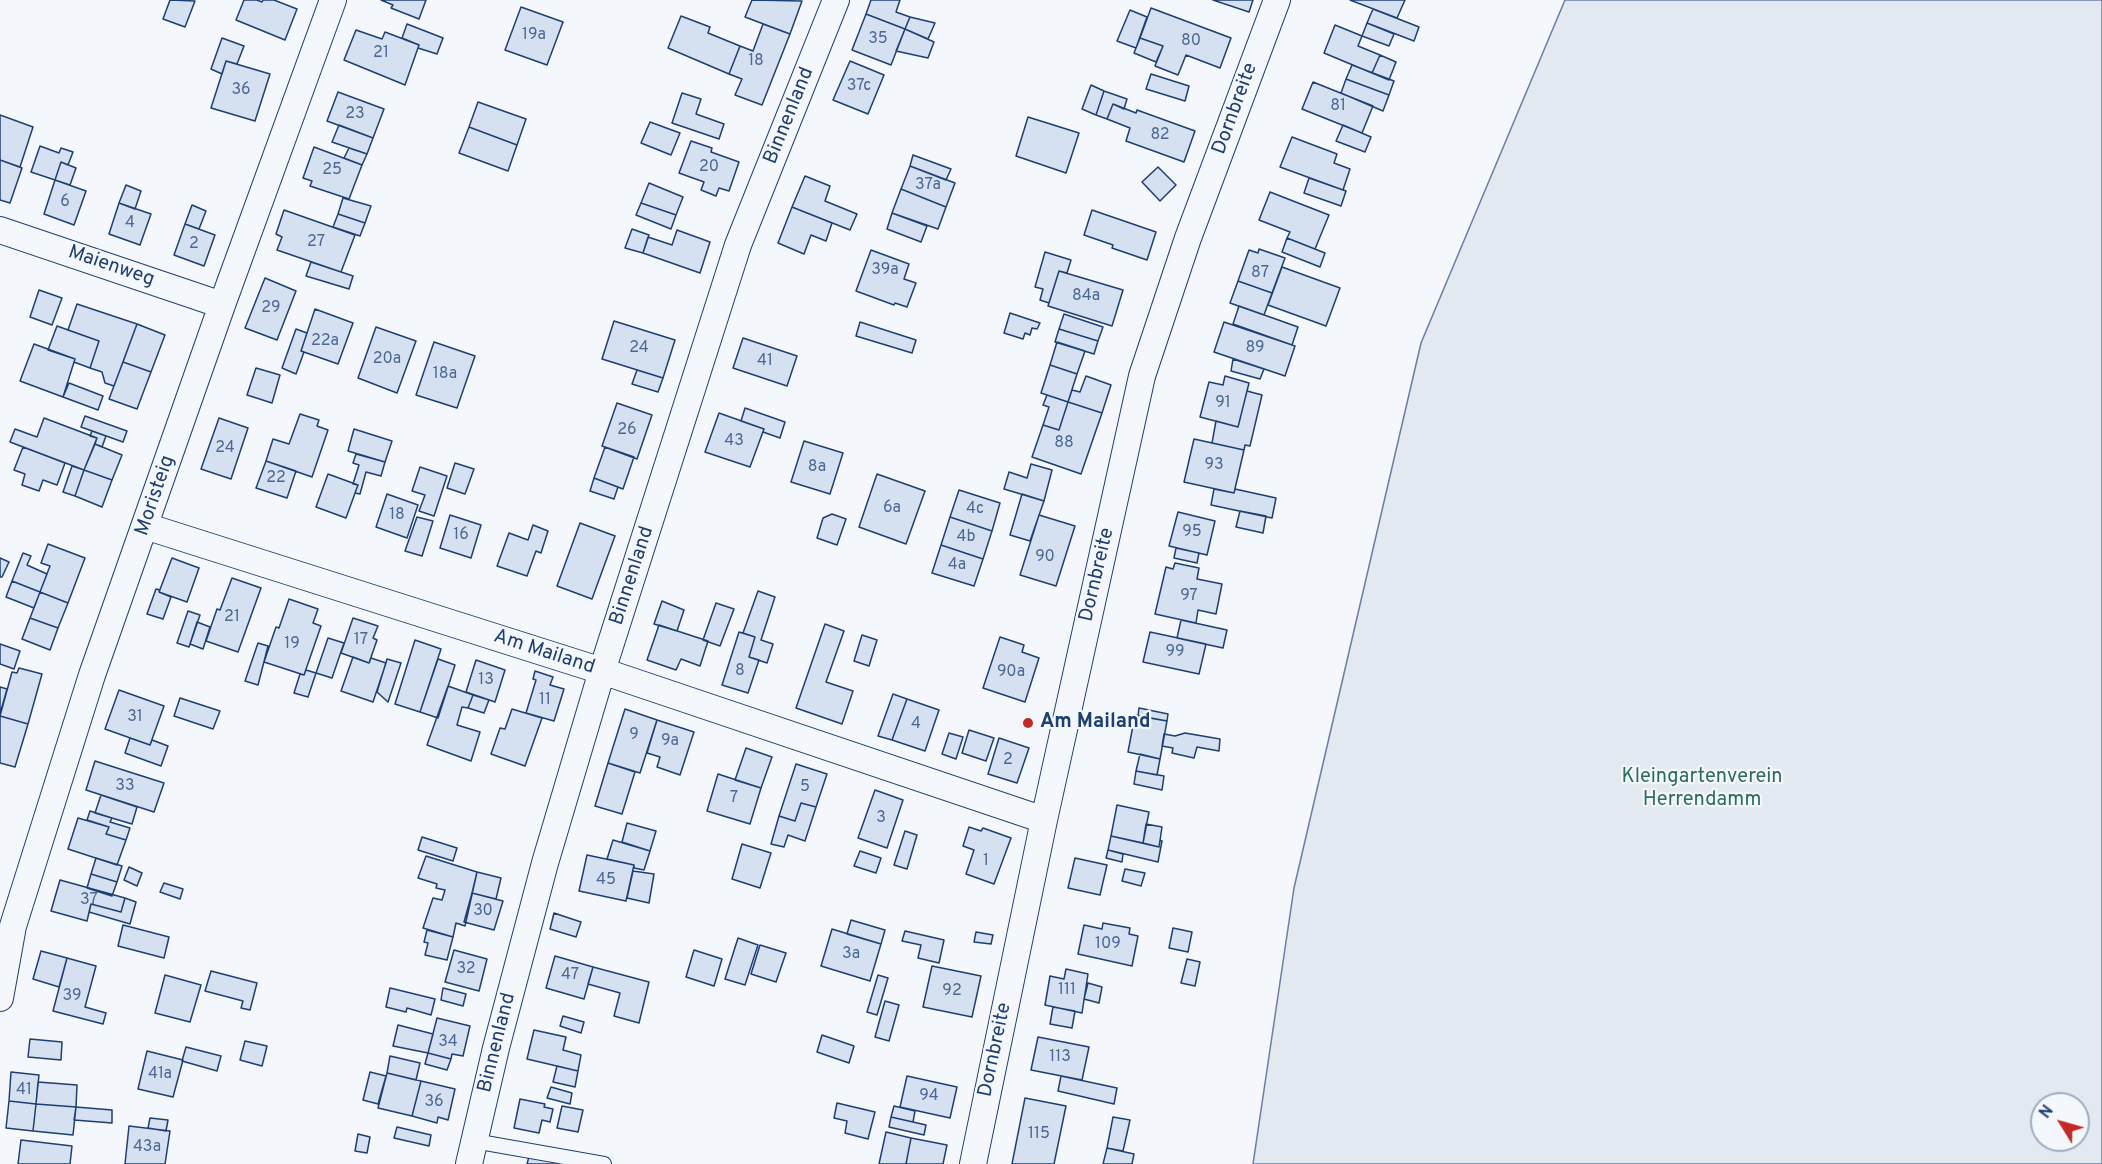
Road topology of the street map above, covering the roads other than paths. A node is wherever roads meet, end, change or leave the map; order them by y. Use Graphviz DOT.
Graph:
graph roads {
  1 [pos="333,0"];
  2 [pos="836,0"];
  3 [pos="1276,0"];
  4 [pos="0,230"];
  5 [pos="222,305"];
  6 [pos="145,526"];
  7 [pos="602,671"];
  8 [pos="1044,820"];
  9 [pos="0,998"];
  10 [pos="472,1152"];
  11 [pos="604,1164"];
  12 [pos="973,1164"];
  1 -- 5 [label="street, Moristeig"];
  2 -- 7 [label="street, Binnenland"];
  3 -- 8 [label="street, Dornbreite"];
  4 -- 5 [label="street, Maienweg"];
  5 -- 6 [label="street, Moristeig"];
  6 -- 7 [label="street, Am Mailand"];
  6 -- 9 [label="street, Moristeig"];
  7 -- 8 [label="street, Am Mailand"];
  7 -- 10 [label="street, Binnenland"];
  8 -- 12 [label="street, Dornbreite"];
  10 -- 11 [label="lane"];
}
